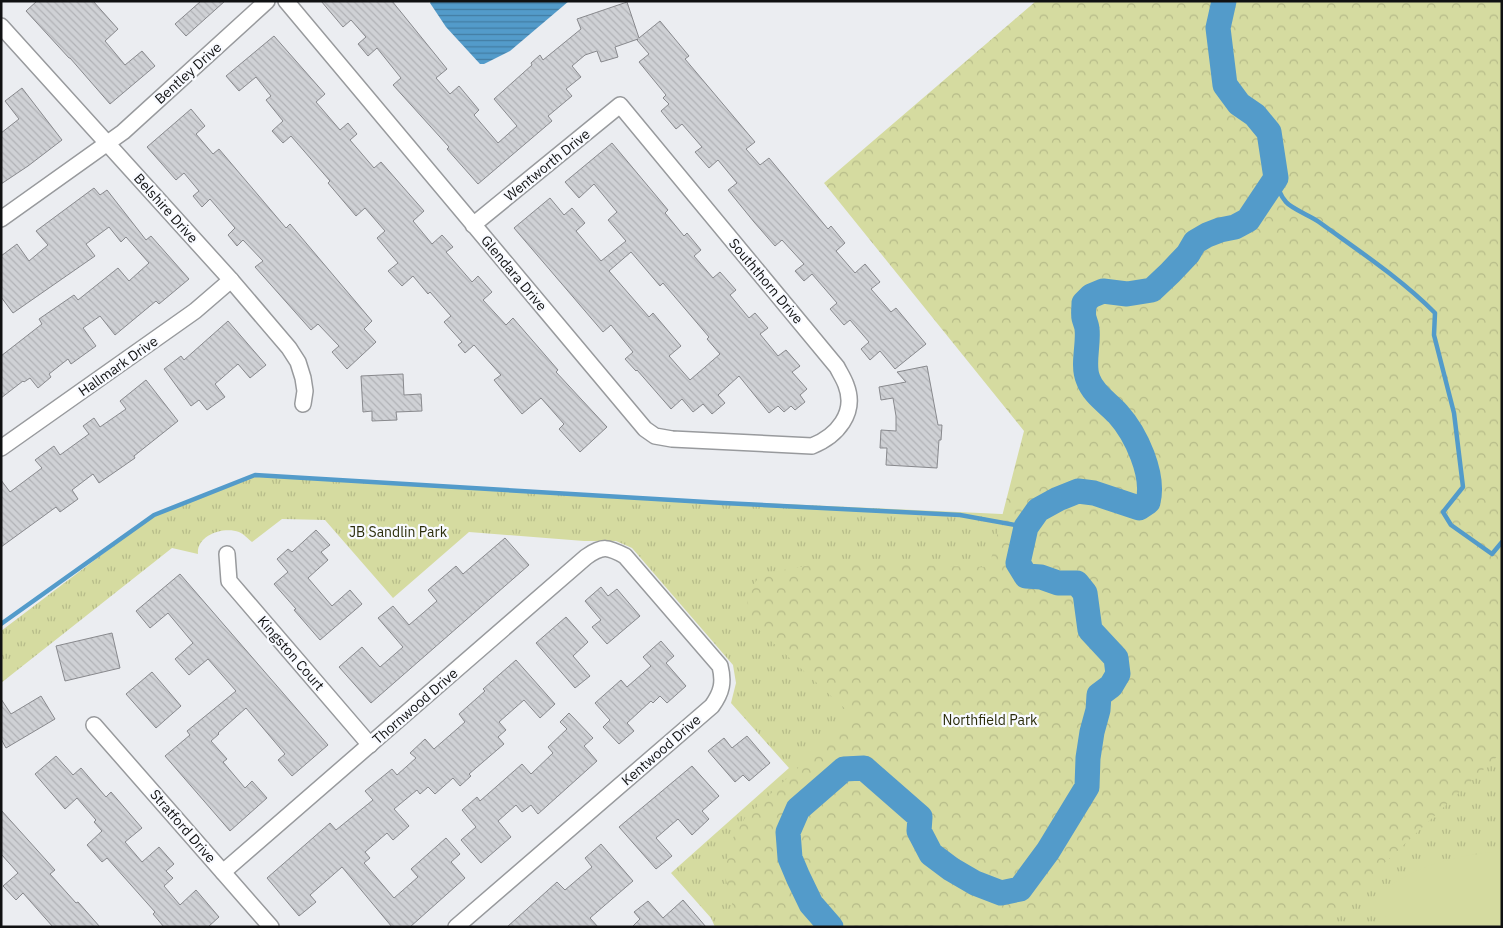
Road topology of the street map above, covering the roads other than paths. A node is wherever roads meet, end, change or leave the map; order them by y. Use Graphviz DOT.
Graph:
graph roads {
  1 [pos="267,1"];
  2 [pos="286,1"];
  3 [pos="1,26"];
  4 [pos="620,105"];
  5 [pos="107,143"];
  6 [pos="1,219"];
  7 [pos="473,225"];
  8 [pos="231,280"];
  9 [pos="302,404"];
  10 [pos="794,445"];
  11 [pos="1,448"];
  12 [pos="611,549"];
  13 [pos="227,554"];
  14 [pos="94,725"];
  15 [pos="370,745"];
  16 [pos="223,872"];
  17 [pos="271,927"];
  18 [pos="456,927"];
  1 -- 5 [label="street, Bentley Drive"];
  2 -- 7 [label="street, Glendara Drive"];
  3 -- 5 [label="street, Belshire Drive"];
  4 -- 7 [label="street, Wentworth Drive"];
  4 -- 10 [label="street, Souththorn Drive"];
  5 -- 6 [label="street"];
  5 -- 8 [label="street, Belshire Drive"];
  7 -- 10 [label="street, Glendara Drive"];
  8 -- 9 [label="street, Belshire Drive"];
  8 -- 11 [label="street, Hallmark Drive"];
  12 -- 15 [label="street, Thornwood Drive"];
  12 -- 18 [label="street, Kentwood Drive"];
  13 -- 15 [label="street, Kingston Court"];
  14 -- 16 [label="street, Stratford Drive"];
  15 -- 16 [label="street, Thornwood Drive"];
  16 -- 17 [label="street, Stratford Drive"];
}
